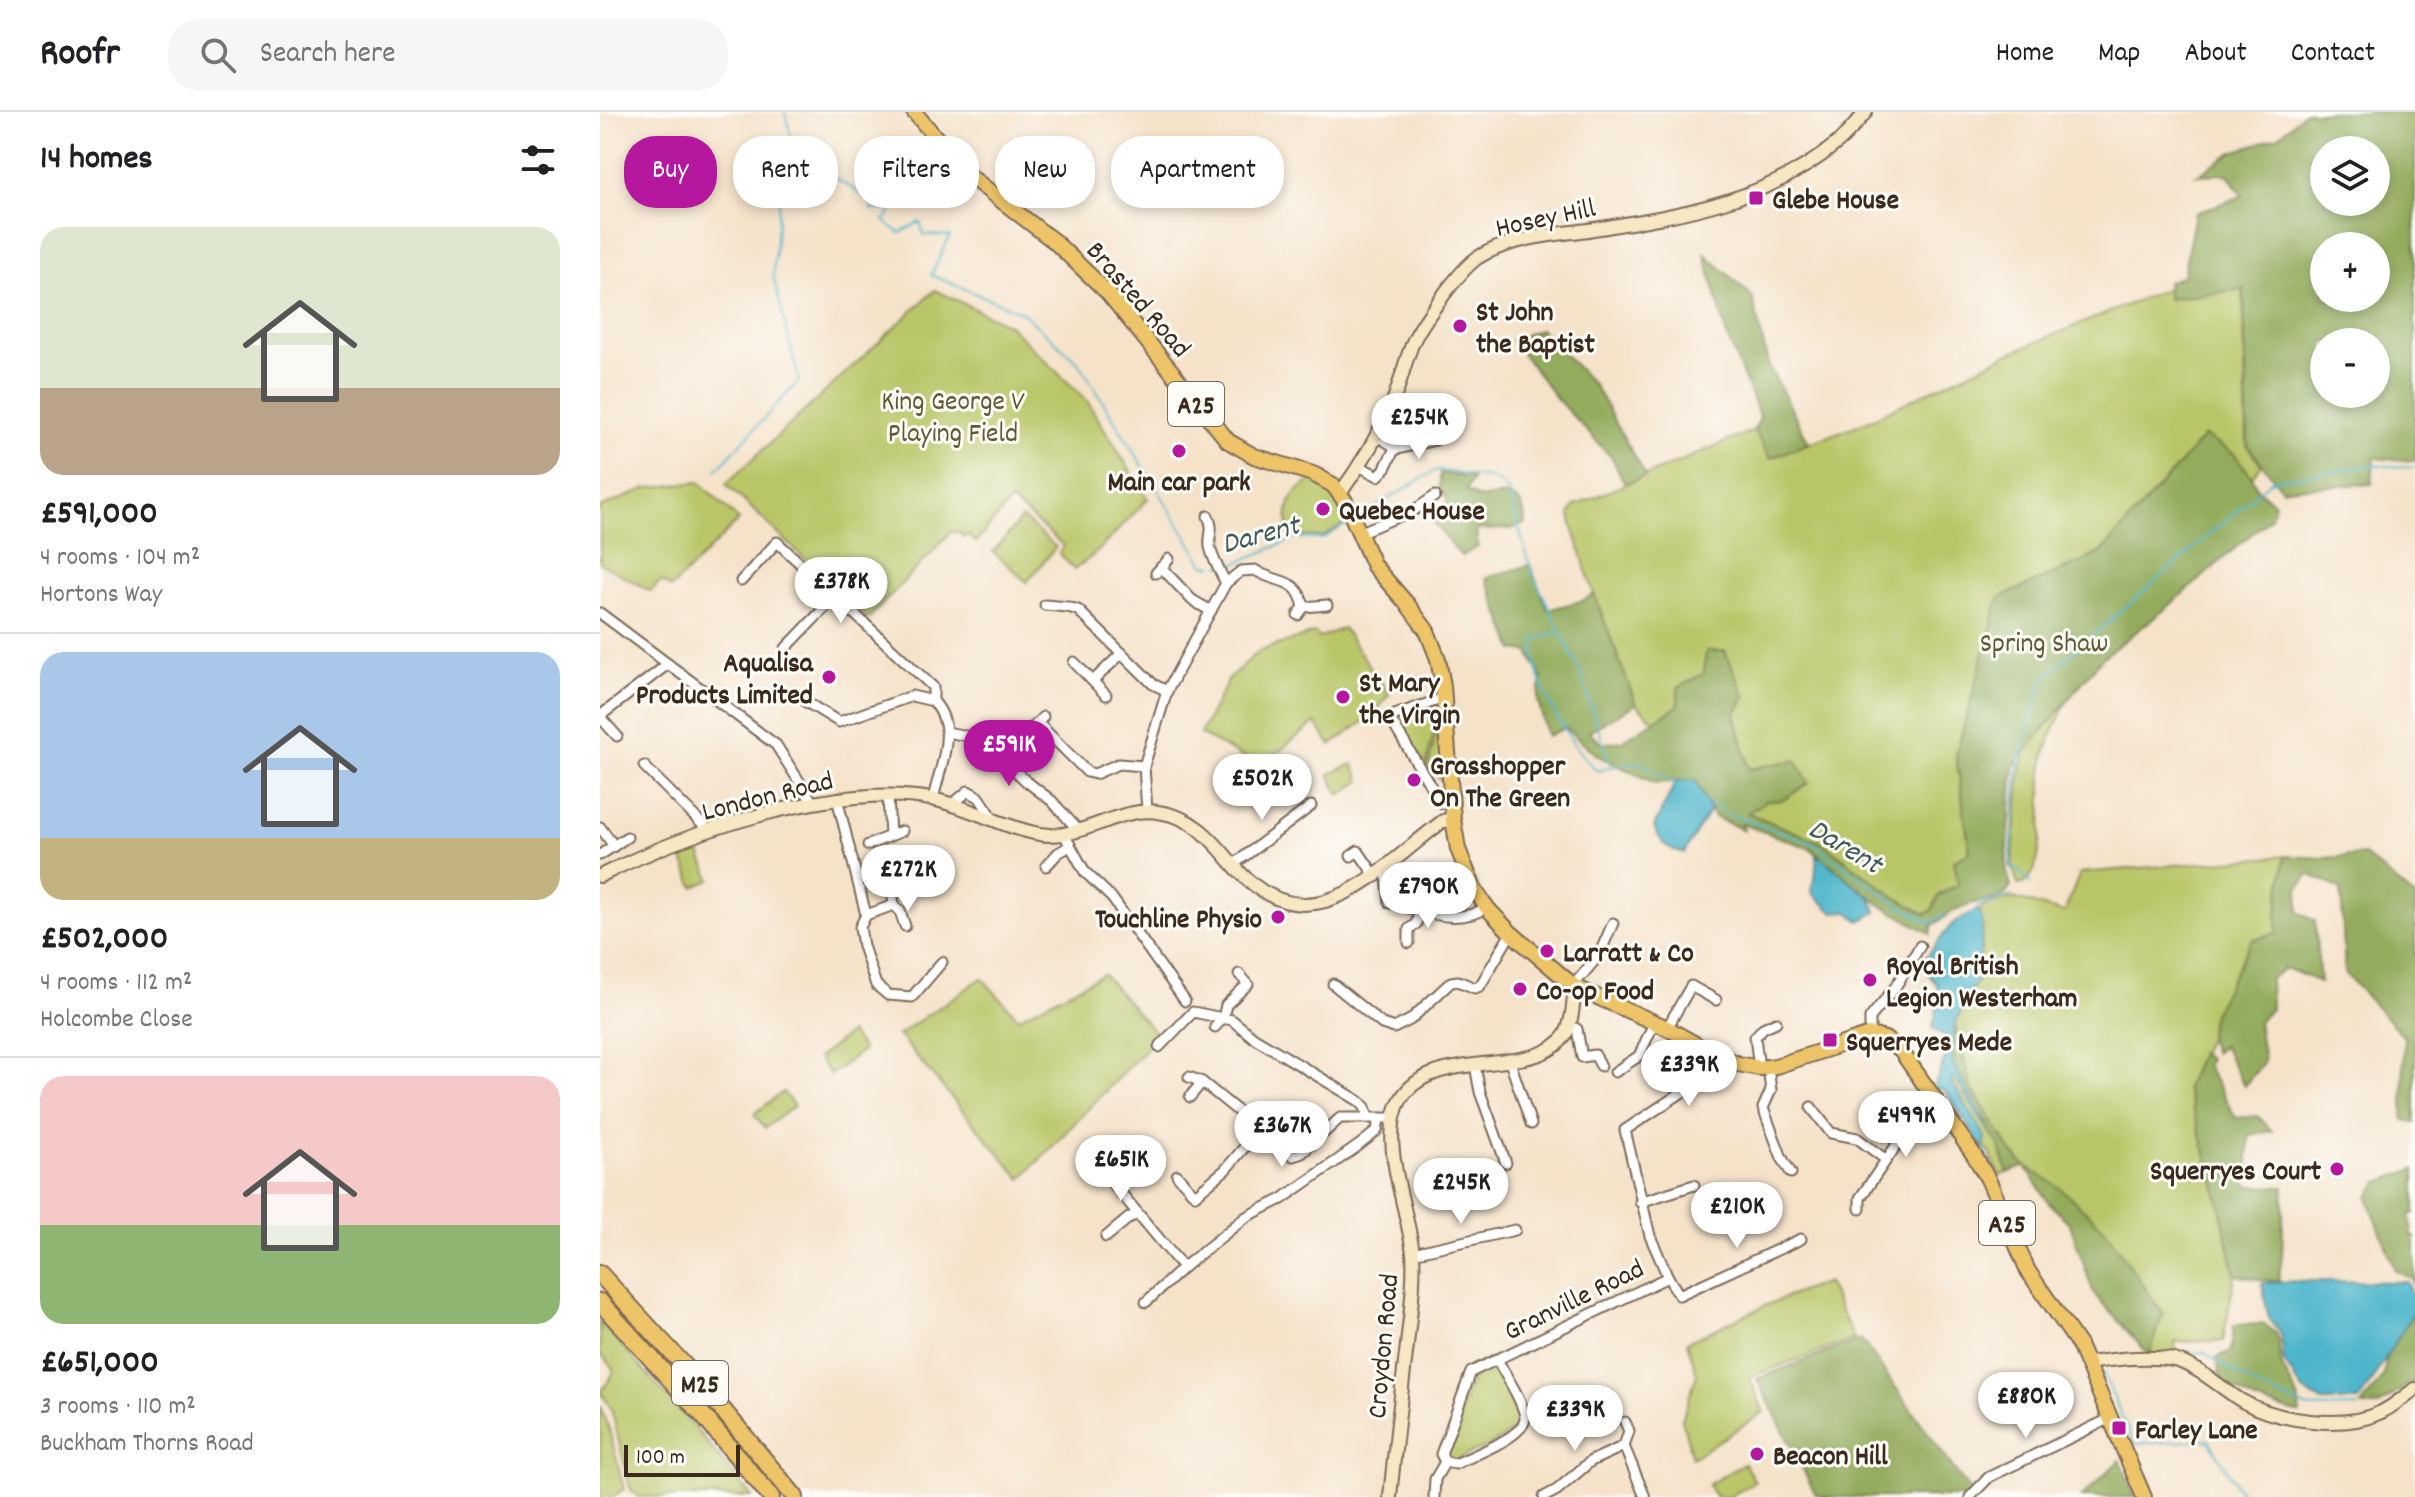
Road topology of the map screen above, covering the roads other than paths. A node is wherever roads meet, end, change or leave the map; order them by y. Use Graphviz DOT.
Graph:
graph roads {
  1 [pos="914,112"];
  2 [pos="1866,112"];
  3 [pos="1375,435"];
  4 [pos="1435,440"];
  5 [pos="1394,450"];
  6 [pos="1359,466"];
  7 [pos="1341,492"];
  8 [pos="1435,496"];
  9 [pos="1208,516"];
  10 [pos="1359,533"];
  11 [pos="1169,559"];
  12 [pos="741,581"];
  13 [pos="1226,583"];
  14 [pos="835,597"];
  15 [pos="1045,605"];
  16 [pos="1327,605"];
  17 [pos="1211,611"];
  18 [pos="600,613"];
  19 [pos="786,648"];
  20 [pos="1122,653"];
  21 [pos="1074,662"];
  22 [pos="668,664"];
  23 [pos="1093,681"];
  24 [pos="1167,691"];
  25 [pos="1106,695"];
  26 [pos="1444,698"];
  27 [pos="933,701"];
  28 [pos="806,702"];
  29 [pos="600,717"];
  30 [pos="947,732"];
  31 [pos="618,735"];
  32 [pos="1016,744"];
  33 [pos="644,766"];
  34 [pos="1144,766"];
  35 [pos="888,796"];
  36 [pos="837,798"];
  37 [pos="933,799"];
  38 [pos="813,803"];
  39 [pos="1452,803"];
  40 [pos="1311,806"];
  41 [pos="1147,811"];
  42 [pos="1453,819"];
  43 [pos="600,827"];
  44 [pos="1078,830"];
  45 [pos="709,831"];
  46 [pos="902,831"];
  47 [pos="890,836"];
  48 [pos="627,837"];
  49 [pos="1067,840"];
  50 [pos="868,845"];
  51 [pos="614,846"];
  52 [pos="1355,853"];
  53 [pos="600,855"];
  54 [pos="1233,865"];
  55 [pos="1046,866"];
  56 [pos="1381,873"];
  57 [pos="600,876"];
  58 [pos="890,876"];
  59 [pos="894,905"];
  60 [pos="1487,907"];
  61 [pos="1420,910"];
  62 [pos="866,915"];
  63 [pos="1613,923"];
  64 [pos="905,926"];
  65 [pos="1511,933"];
  66 [pos="1409,943"];
  67 [pos="1920,946"];
  68 [pos="942,962"];
  69 [pos="1239,974"];
  70 [pos="1333,984"];
  71 [pos="1574,986"];
  72 [pos="1716,1000"];
  73 [pos="1185,1001"];
  74 [pos="1223,1018"];
  75 [pos="1776,1022"];
  76 [pos="1569,1025"];
  77 [pos="1660,1025"];
  78 [pos="1215,1027"];
  79 [pos="1870,1035"];
  80 [pos="1159,1047"];
  81 [pos="1715,1055"];
  82 [pos="1509,1059"];
  83 [pos="1475,1065"];
  84 [pos="1601,1066"];
  85 [pos="1763,1068"];
  86 [pos="1615,1072"];
  87 [pos="1189,1077"];
  88 [pos="1202,1082"];
  89 [pos="1190,1097"];
  90 [pos="1941,1106"];
  91 [pos="1811,1107"];
  92 [pos="1368,1118"];
  93 [pos="1386,1118"];
  94 [pos="1531,1124"];
  95 [pos="1858,1124"];
  96 [pos="1260,1129"];
  97 [pos="1857,1138"];
  98 [pos="1500,1159"];
  99 [pos="1885,1159"];
  100 [pos="1791,1173"];
  101 [pos="1105,1174"];
  102 [pos="1177,1175"];
  103 [pos="1694,1185"];
  104 [pos="1640,1202"];
  105 [pos="1860,1209"];
  106 [pos="1140,1217"];
  107 [pos="1515,1230"];
  108 [pos="1106,1237"];
  109 [pos="1801,1239"];
  110 [pos="1413,1253"];
  111 [pos="1185,1266"];
  112 [pos="600,1274"];
  113 [pos="1668,1277"];
  114 [pos="600,1302"];
  115 [pos="1146,1302"];
  116 [pos="1497,1359"];
  117 [pos="2095,1362"];
  118 [pos="2415,1389"];
  119 [pos="2109,1419"];
  120 [pos="1625,1422"];
  121 [pos="1624,1446"];
  122 [pos="1445,1462"];
  123 [pos="1548,1496"];
  124 [pos="771,1497"];
  125 [pos="795,1497"];
  126 [pos="1390,1497"];
  127 [pos="1434,1497"];
  128 [pos="1645,1497"];
  129 [pos="1970,1497"];
  130 [pos="2144,1497"];
  1 -- 7 [label="main road, Brasted Road / A25"];
  2 -- 3 [label="main road, Hosey Hill"];
  3 -- 5 [label="street"];
  3 -- 6 [label="main road, Hosey Hill"];
  4 -- 5 [label="street"];
  5 -- 6 [label="street"];
  6 -- 7 [label="main road, Hosey Hill"];
  7 -- 10 [label="main road"];
  8 -- 10 [label="street"];
  9 -- 13 [label="street"];
  10 -- 26 [label="main road"];
  11 -- 17 [label="street"];
  12 -- 14 [label="street"];
  13 -- 16 [label="street"];
  13 -- 17 [label="street"];
  14 -- 19 [label="street"];
  14 -- 27 [label="street"];
  15 -- 20 [label="street"];
  17 -- 24 [label="street"];
  18 -- 22 [label="street"];
  20 -- 23 [label="street"];
  20 -- 24 [label="street"];
  21 -- 23 [label="street"];
  22 -- 29 [label="street"];
  22 -- 38 [label="street"];
  23 -- 25 [label="street"];
  24 -- 34 [label="street"];
  26 -- 39 [label="main road"];
  26 -- 39 [label="street"];
  27 -- 28 [label="street"];
  27 -- 30 [label="street"];
  29 -- 31 [label="street"];
  30 -- 37 [label="street"];
  30 -- 44 [label="street"];
  32 -- 34 [label="street"];
  33 -- 45 [label="street"];
  34 -- 41 [label="street"];
  35 -- 36 [label="main road, London Road"];
  35 -- 37 [label="main road, London Road"];
  35 -- 47 [label="street"];
  36 -- 38 [label="main road, London Road"];
  36 -- 62 [label="street"];
  37 -- 49 [label="main road, London Road"];
  38 -- 45 [label="main road, London Road"];
  39 -- 42 [label="main road"];
  40 -- 54 [label="street"];
  41 -- 44 [label="main road, London Road"];
  41 -- 54 [label="main road, London Road"];
  42 -- 56 [label="main road, London Road"];
  42 -- 60 [label="main road"];
  43 -- 51 [label="street"];
  44 -- 49 [label="main road, London Road"];
  45 -- 57 [label="main road, London Road"];
  46 -- 47 [label="street"];
  47 -- 50 [label="street"];
  48 -- 51 [label="street"];
  49 -- 55 [label="street"];
  49 -- 73 [label="street"];
  51 -- 53 [label="street"];
  52 -- 56 [label="street"];
  54 -- 56 [label="main road, London Road"];
  56 -- 61 [label="street"];
  58 -- 59 [label="street"];
  59 -- 62 [label="street"];
  59 -- 64 [label="street"];
  60 -- 61 [label="street"];
  60 -- 65 [label="main road"];
  61 -- 66 [label="street"];
  62 -- 68 [label="street"];
  63 -- 71 [label="street"];
  65 -- 70 [label="street"];
  65 -- 71 [label="main road"];
  67 -- 79 [label="street"];
  69 -- 74 [label="street"];
  71 -- 76 [label="main road"];
  71 -- 77 [label="main road"];
  72 -- 77 [label="street"];
  74 -- 78 [label="street"];
  74 -- 80 [label="street"];
  74 -- 92 [label="street"];
  75 -- 85 [label="street"];
  76 -- 82 [label="main road"];
  76 -- 84 [label="street"];
  77 -- 81 [label="main road"];
  77 -- 86 [label="street"];
  79 -- 85 [label="main road"];
  79 -- 90 [label="main road, A25"];
  81 -- 85 [label="main road"];
  81 -- 104 [label="street"];
  82 -- 83 [label="main road"];
  82 -- 94 [label="street"];
  83 -- 93 [label="main road"];
  83 -- 98 [label="street"];
  85 -- 100 [label="street"];
  87 -- 88 [label="street"];
  88 -- 89 [label="street"];
  88 -- 96 [label="street"];
  90 -- 99 [label="street"];
  90 -- 117 [label="main road, A25"];
  91 -- 97 [label="street"];
  92 -- 93 [label="street"];
  92 -- 96 [label="street"];
  93 -- 110 [label="main road, Croydon Road"];
  93 -- 111 [label="street"];
  95 -- 97 [label="street"];
  96 -- 102 [label="street"];
  97 -- 99 [label="street"];
  99 -- 105 [label="street"];
  101 -- 106 [label="street"];
  103 -- 104 [label="street"];
  104 -- 113 [label="street"];
  106 -- 108 [label="street"];
  106 -- 111 [label="street"];
  107 -- 110 [label="street"];
  109 -- 113 [label="street"];
  110 -- 126 [label="main road, Croydon Road"];
  111 -- 115 [label="street"];
  112 -- 125 [label="highway, M25"];
  113 -- 116 [label="street, Granville Road"];
  114 -- 124 [label="highway, M25"];
  116 -- 122 [label="street, Granville Road"];
  116 -- 122 [label="street, Granville Road"];
  117 -- 118 [label="main road"];
  117 -- 119 [label="main road, A25"];
  119 -- 129 [label="street"];
  119 -- 130 [label="main road, A25"];
  120 -- 121 [label="street"];
  121 -- 123 [label="street"];
  121 -- 128 [label="street"];
  122 -- 127 [label="street"];
}
